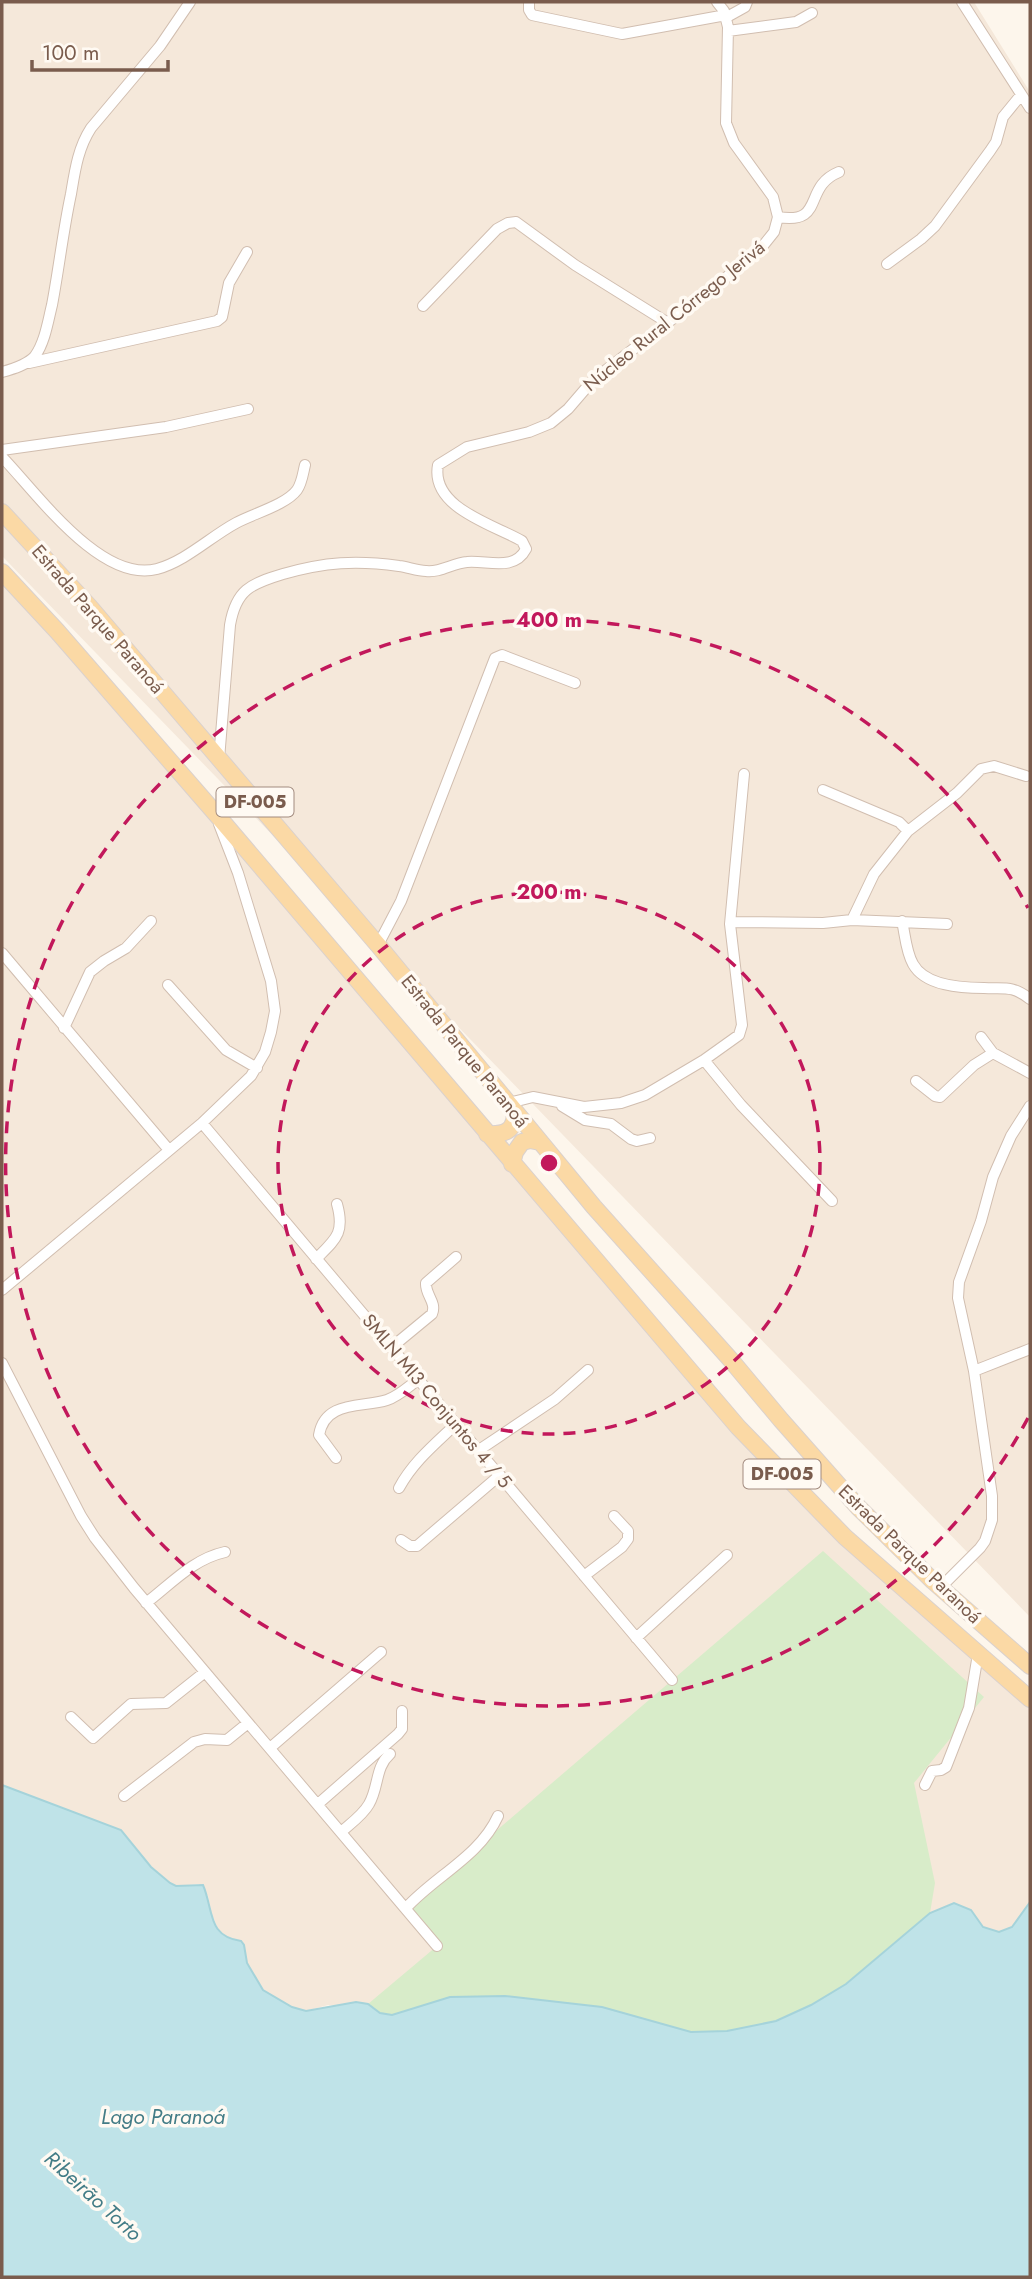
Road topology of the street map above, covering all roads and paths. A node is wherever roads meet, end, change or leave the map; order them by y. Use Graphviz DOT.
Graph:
graph roads {
  1 [pos="191,2"];
  2 [pos="529,2"];
  3 [pos="717,2"];
  4 [pos="747,2"];
  5 [pos="962,2"];
  6 [pos="812,13"];
  7 [pos="727,16"];
  8 [pos="728,31"];
  9 [pos="1021,95"];
  10 [pos="1030,108"];
  11 [pos="839,172"];
  12 [pos="778,217"];
  13 [pos="247,252"];
  14 [pos="887,264"];
  15 [pos="423,306"];
  16 [pos="668,323"];
  17 [pos="25,363"];
  18 [pos="2,372"];
  19 [pos="247,409"];
  20 [pos="2,450"];
  21 [pos="2,457"];
  22 [pos="305,465"];
  23 [pos="2,512"];
  24 [pos="2,572"];
  25 [pos="575,683"];
  26 [pos="219,760"];
  27 [pos="744,774"];
  28 [pos="1026,776"];
  29 [pos="823,790"];
  30 [pos="216,814"];
  31 [pos="908,831"];
  32 [pos="257,864"];
  33 [pos="238,873"];
  34 [pos="852,920"];
  35 [pos="902,920"];
  36 [pos="151,921"];
  37 [pos="730,924"];
  38 [pos="947,924"];
  39 [pos="378,945"];
  40 [pos="2,953"];
  41 [pos="168,985"];
  42 [pos="1030,999"];
  43 [pos="64,1028"];
  44 [pos="981,1037"];
  45 [pos="993,1053"];
  46 [pos="704,1060"];
  47 [pos="257,1068"];
  48 [pos="1030,1073"];
  49 [pos="916,1081"];
  50 [pos="555,1102"];
  51 [pos="512,1107"];
  52 [pos="1030,1109"];
  53 [pos="202,1123"];
  54 [pos="487,1134"];
  55 [pos="650,1138"];
  56 [pos="540,1142"];
  57 [pos="169,1150"];
  58 [pos="512,1164"];
  59 [pos="832,1202"];
  60 [pos="337,1204"];
  61 [pos="456,1258"];
  62 [pos="316,1259"];
  63 [pos="2,1290"];
  64 [pos="392,1347"];
  65 [pos="1030,1349"];
  66 [pos="2,1363"];
  67 [pos="588,1370"];
  68 [pos="974,1371"];
  69 [pos="5,1377"];
  70 [pos="419,1379"];
  71 [pos="456,1424"];
  72 [pos="479,1450"];
  73 [pos="336,1458"];
  74 [pos="500,1475"];
  75 [pos="399,1488"];
  76 [pos="614,1516"];
  77 [pos="401,1540"];
  78 [pos="225,1552"];
  79 [pos="727,1555"];
  80 [pos="584,1576"];
  81 [pos="940,1588"];
  82 [pos="146,1603"];
  83 [pos="636,1638"];
  84 [pos="381,1651"];
  85 [pos="978,1654"];
  86 [pos="1030,1667"];
  87 [pos="205,1672"];
  88 [pos="672,1680"];
  89 [pos="1030,1699"];
  90 [pos="401,1712"];
  91 [pos="71,1717"];
  92 [pos="248,1723"];
  93 [pos="270,1748"];
  94 [pos="390,1754"];
  95 [pos="925,1785"];
  96 [pos="124,1796"];
  97 [pos="318,1804"];
  98 [pos="498,1816"];
  99 [pos="341,1832"];
  100 [pos="406,1908"];
  101 [pos="437,1945"];
  1 -- 17 [label="street"];
  2 -- 7 [label="street"];
  3 -- 7 [label="street"];
  4 -- 7 [label="street"];
  5 -- 9 [label="street"];
  6 -- 8 [label="street"];
  7 -- 8 [label="street"];
  8 -- 12 [label="street"];
  9 -- 10 [label="street"];
  9 -- 14 [label="street"];
  11 -- 12 [label="street"];
  12 -- 16 [label="street, Núcleo Rural Córrego Jerivá"];
  13 -- 17 [label="street"];
  15 -- 16 [label="street"];
  16 -- 26 [label="street, Núcleo Rural Córrego Jerivá"];
  17 -- 18 [label="street"];
  19 -- 20 [label="street"];
  21 -- 22 [label="street"];
  23 -- 26 [label="main road, Estrada Parque Paranoá / DF-005"];
  24 -- 30 [label="main road, Estrada Parque Paranoá / DF-005"];
  25 -- 39 [label="street"];
  26 -- 39 [label="main road, Estrada Parque Paranoá / DF-005"];
  27 -- 37 [label="street"];
  28 -- 31 [label="street"];
  29 -- 31 [label="street"];
  30 -- 32 [label="main road, Estrada Parque Paranoá / DF-005"];
  30 -- 33 [label="street"];
  31 -- 34 [label="street"];
  32 -- 33 [label="street"];
  32 -- 54 [label="main road, Estrada Parque Paranoá / DF-005"];
  33 -- 47 [label="street"];
  34 -- 35 [label="street"];
  34 -- 37 [label="street"];
  35 -- 38 [label="street"];
  35 -- 42 [label="street"];
  36 -- 43 [label="street"];
  37 -- 46 [label="street"];
  39 -- 51 [label="main road, Estrada Parque Paranoá / DF-005"];
  40 -- 43 [label="street"];
  41 -- 47 [label="street"];
  43 -- 57 [label="street"];
  44 -- 45 [label="street"];
  45 -- 48 [label="street"];
  45 -- 49 [label="street"];
  46 -- 50 [label="street"];
  46 -- 59 [label="street"];
  47 -- 53 [label="street"];
  50 -- 51 [label="street"];
  50 -- 55 [label="street"];
  51 -- 54 [label="main road"];
  51 -- 56 [label="main road, Estrada Parque Paranoá / DF-005"];
  52 -- 68 [label="street"];
  53 -- 57 [label="street"];
  53 -- 62 [label="street, SMLN MI3 Conjuntos 4 / 5"];
  54 -- 58 [label="main road, Estrada Parque Paranoá / DF-005"];
  56 -- 58 [label="main road"];
  56 -- 81 [label="main road, Estrada Parque Paranoá / DF-005"];
  57 -- 63 [label="street"];
  58 -- 85 [label="main road, Estrada Parque Paranoá / DF-005"];
  60 -- 62 [label="street"];
  61 -- 64 [label="street"];
  62 -- 64 [label="street, SMLN MI3 Conjuntos 4 / 5"];
  64 -- 70 [label="street, SMLN MI3 Conjuntos 4 / 5"];
  65 -- 68 [label="street"];
  66 -- 69 [label="street"];
  67 -- 72 [label="street"];
  68 -- 81 [label="street"];
  69 -- 82 [label="street"];
  70 -- 71 [label="street, SMLN MI3 Conjuntos 4 / 5"];
  70 -- 73 [label="street"];
  71 -- 72 [label="street, SMLN MI3 Conjuntos 4 / 5"];
  71 -- 75 [label="street"];
  72 -- 74 [label="street, SMLN MI3 Conjuntos 4 / 5"];
  74 -- 77 [label="street"];
  74 -- 80 [label="street, SMLN MI3 Conjuntos 4 / 5"];
  76 -- 80 [label="street"];
  78 -- 82 [label="street"];
  79 -- 83 [label="street"];
  80 -- 83 [label="street, SMLN MI3 Conjuntos 4 / 5"];
  81 -- 86 [label="main road, Estrada Parque Paranoá / DF-005"];
  82 -- 87 [label="street"];
  83 -- 88 [label="street, SMLN MI3 Conjuntos 4 / 5"];
  84 -- 93 [label="street"];
  85 -- 89 [label="main road, Estrada Parque Paranoá / DF-005"];
  85 -- 95 [label="street"];
  87 -- 91 [label="street"];
  87 -- 92 [label="street"];
  90 -- 97 [label="street"];
  92 -- 93 [label="street"];
  92 -- 96 [label="street"];
  93 -- 97 [label="street"];
  94 -- 99 [label="street"];
  97 -- 99 [label="street"];
  98 -- 100 [label="street"];
  99 -- 100 [label="street"];
  100 -- 101 [label="street"];
}
